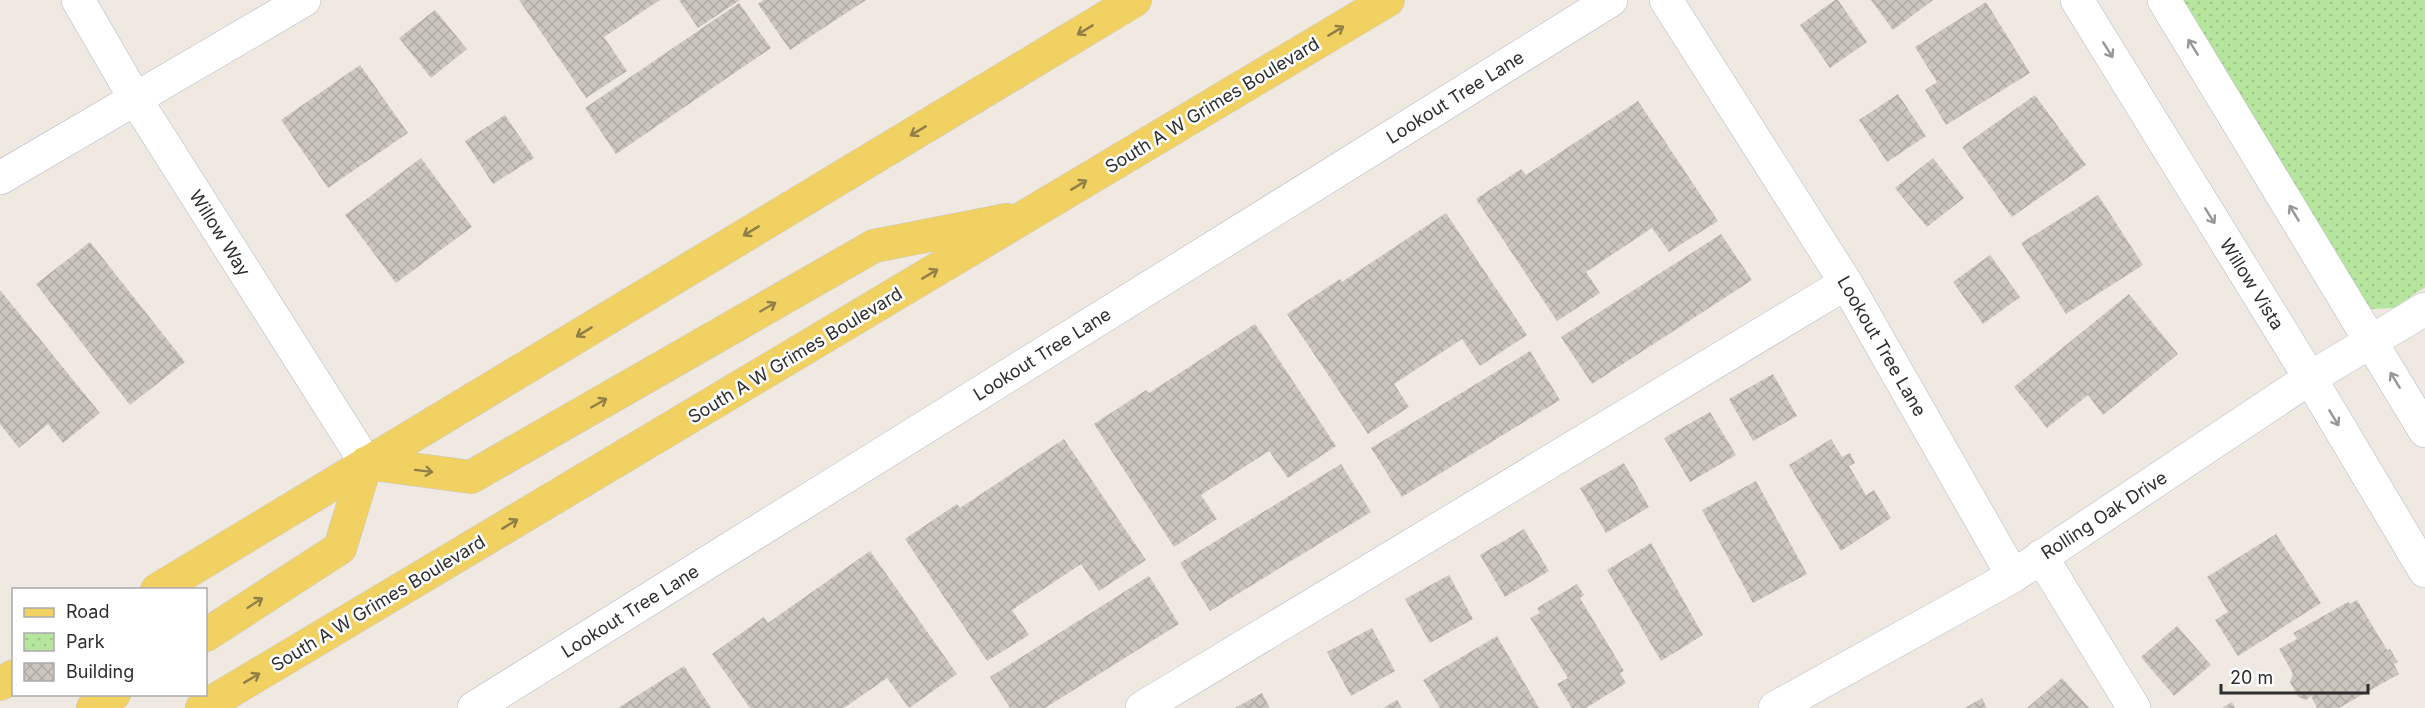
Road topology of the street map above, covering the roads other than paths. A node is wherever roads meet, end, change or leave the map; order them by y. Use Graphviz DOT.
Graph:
graph roads {
  1 [pos="78,0"];
  2 [pos="304,0"];
  3 [pos="1135,0"];
  4 [pos="1388,0"];
  5 [pos="1611,0"];
  6 [pos="1666,0"];
  7 [pos="2077,0"];
  8 [pos="2164,0"];
  9 [pos="136,100"];
  10 [pos="0,178"];
  11 [pos="1029,215"];
  12 [pos="1846,283"];
  13 [pos="2425,309"];
  14 [pos="2371,342"];
  15 [pos="2310,378"];
  16 [pos="2425,430"];
  17 [pos="366,463"];
  18 [pos="2041,556"];
  19 [pos="2425,571"];
  20 [pos="2013,576"];
  21 [pos="160,588"];
  22 [pos="207,634"];
  23 [pos="111,696"];
  24 [pos="93,708"];
  25 [pos="202,708"];
  26 [pos="474,708"];
  27 [pos="1142,708"];
  28 [pos="1775,708"];
  29 [pos="2134,708"];
  1 -- 9 [label="street, Willow Way"];
  2 -- 9 [label="street"];
  3 -- 17 [label="main road, one-way"];
  11 -- 4 [label="main road, South A W Grimes Boulevard, one-way"];
  5 -- 26 [label="street, Lookout Tree Lane"];
  6 -- 12 [label="street, Lookout Tree Lane"];
  7 -- 15 [label="street, Willow Vista, one-way"];
  14 -- 8 [label="street, one-way"];
  9 -- 10 [label="street"];
  9 -- 17 [label="street, Willow Way"];
  17 -- 11 [label="main road, one-way"];
  25 -- 11 [label="main road, South A W Grimes Boulevard, one-way"];
  12 -- 20 [label="street, Lookout Tree Lane"];
  12 -- 27 [label="street"];
  13 -- 14 [label="street, Rolling Oak Drive"];
  14 -- 15 [label="street, Rolling Oak Drive"];
  16 -- 14 [label="street, one-way"];
  15 -- 18 [label="street, Rolling Oak Drive"];
  15 -- 19 [label="street, Willow Vista, one-way"];
  17 -- 21 [label="main road"];
  22 -- 17 [label="main road, one-way"];
  18 -- 20 [label="street, Rolling Oak Drive"];
  18 -- 29 [label="street"];
  20 -- 28 [label="street, Rolling Oak Drive"];
  23 -- 24 [label="main road"];
}
